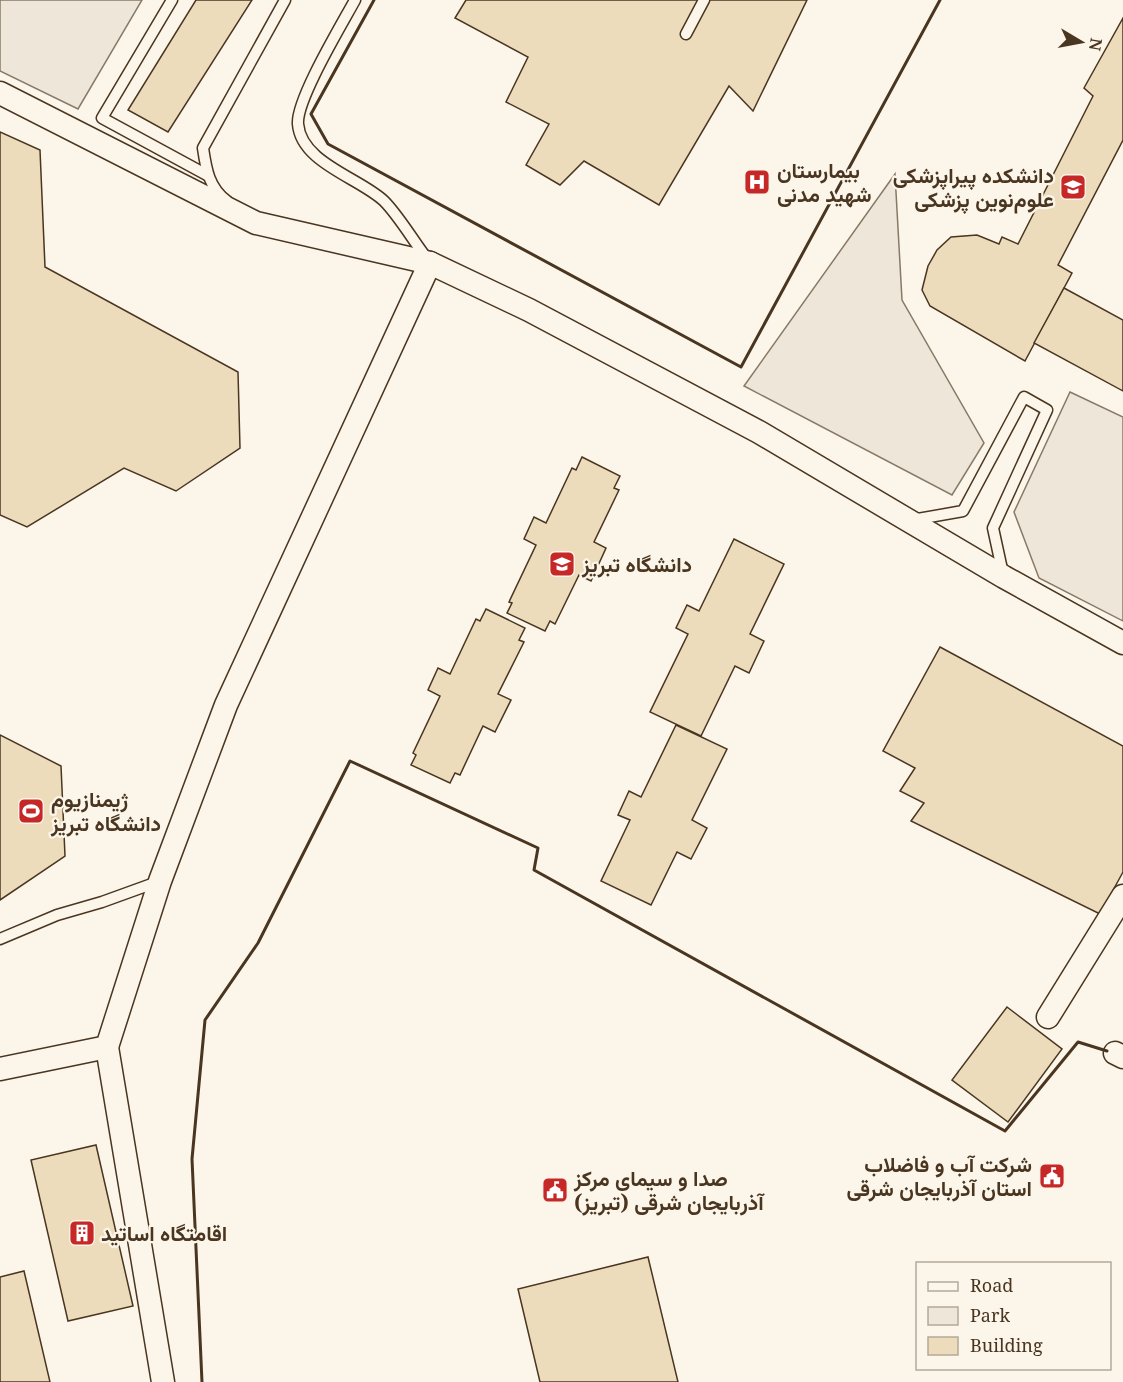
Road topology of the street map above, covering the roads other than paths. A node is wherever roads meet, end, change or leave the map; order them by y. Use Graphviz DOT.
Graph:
graph roads {
  1 [pos="172,0"];
  2 [pos="285,0"];
  3 [pos="355,0"];
  4 [pos="704,0"];
  5 [pos="686,34"];
  6 [pos="0,93"];
  7 [pos="207,175"];
  8 [pos="256,223"];
  9 [pos="430,263"];
  10 [pos="909,520"];
  11 [pos="1004,577"];
  12 [pos="1123,643"];
  13 [pos="160,881"];
  14 [pos="1123,896"];
  15 [pos="0,939"];
  16 [pos="1048,1017"];
  17 [pos="107,1047"];
  18 [pos="0,1069"];
  19 [pos="163,1382"];
  1 -- 7 [label="lane"];
  2 -- 7 [label="lane"];
  3 -- 9 [label="lane"];
  4 -- 5 [label="lane"];
  6 -- 8 [label="street"];
  7 -- 8 [label="lane"];
  8 -- 9 [label="street"];
  9 -- 10 [label="street"];
  9 -- 13 [label="street"];
  10 -- 11 [label="street"];
  10 -- 11 [label="lane"];
  11 -- 12 [label="street"];
  13 -- 15 [label="lane"];
  13 -- 17 [label="street"];
  14 -- 16 [label="street"];
  17 -- 18 [label="street"];
  17 -- 19 [label="street"];
}
